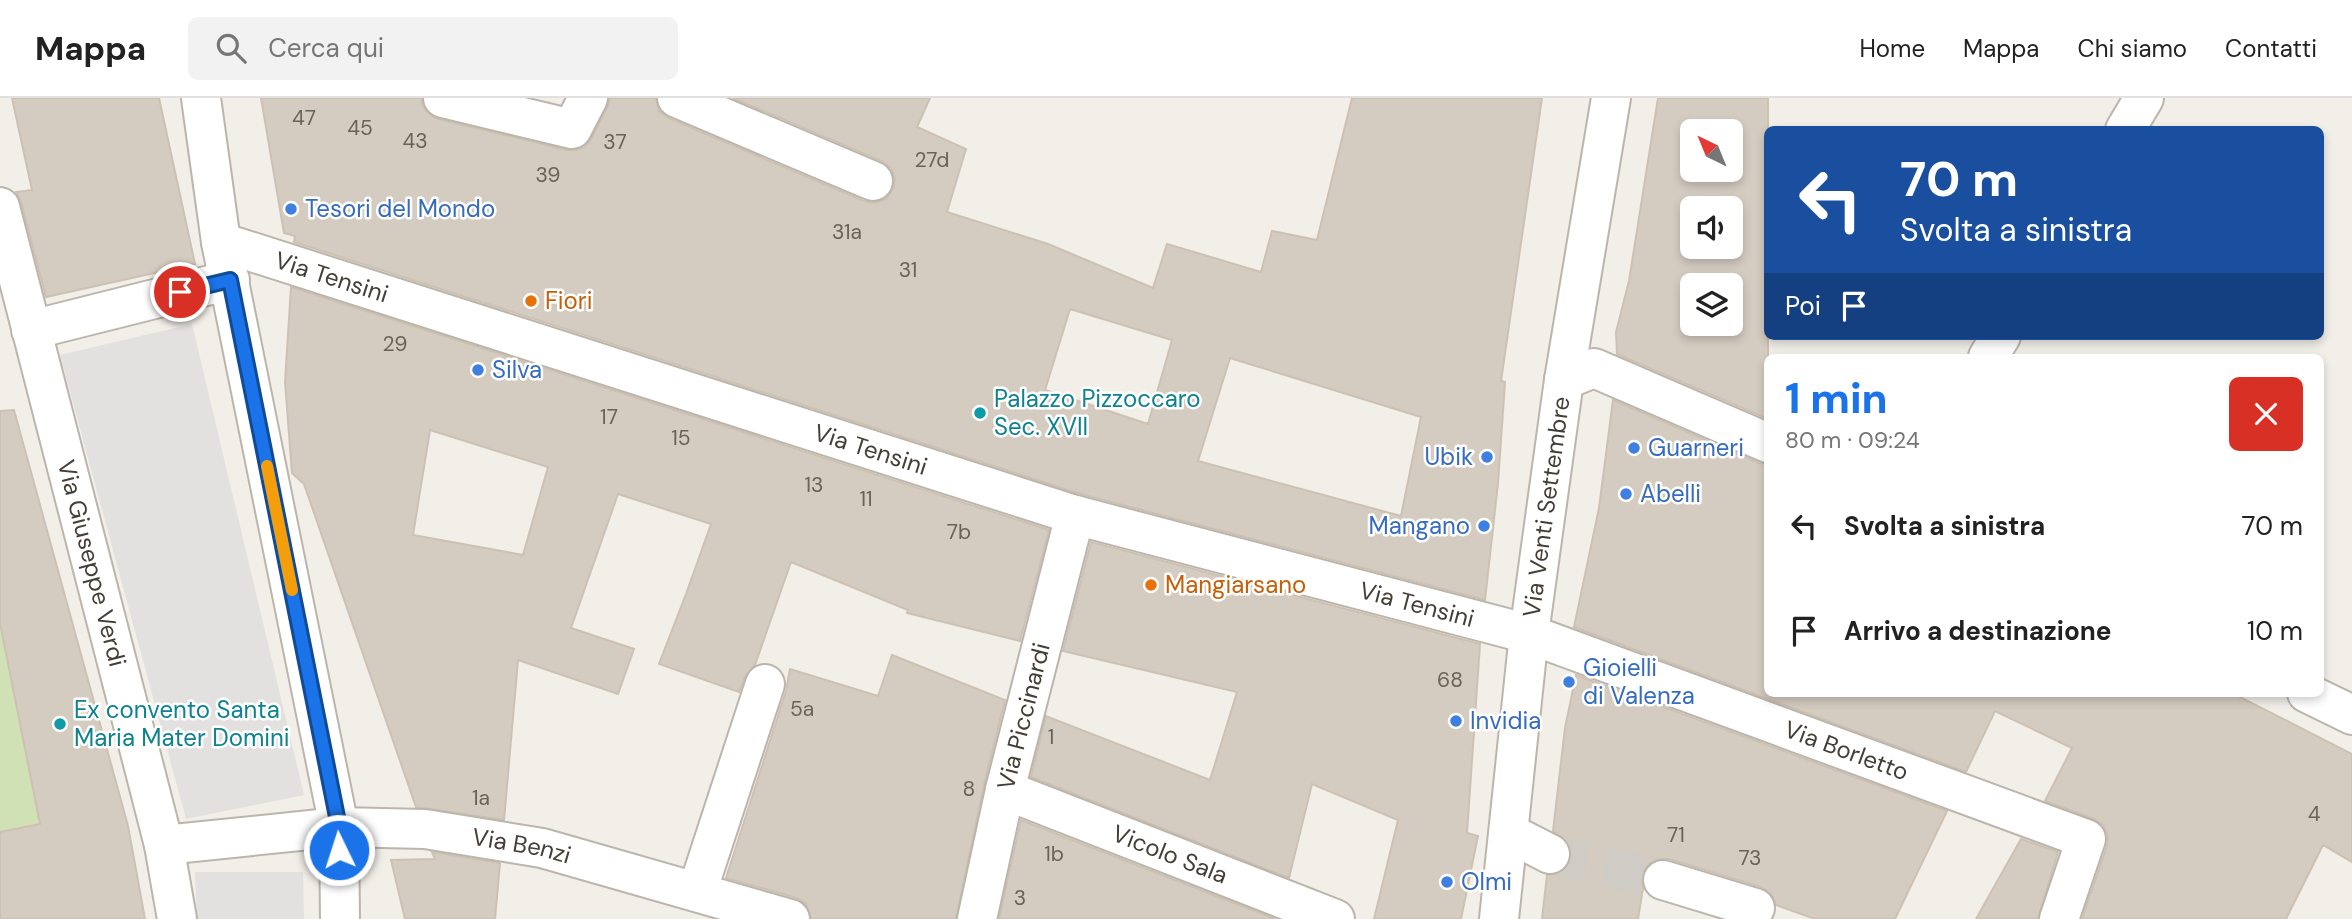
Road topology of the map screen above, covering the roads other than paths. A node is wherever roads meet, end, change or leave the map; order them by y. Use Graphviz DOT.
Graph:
graph roads {
  1 [pos="201,98"];
  2 [pos="443,98"];
  3 [pos="588,98"];
  4 [pos="677,98"];
  5 [pos="1611,98"];
  6 [pos="2144,98"];
  7 [pos="2127,126"];
  8 [pos="873,181"];
  9 [pos="0,207"];
  10 [pos="221,242"];
  11 [pos="230,280"];
  12 [pos="31,330"];
  13 [pos="1564,380"];
  14 [pos="1764,441"];
  15 [pos="1075,515"];
  16 [pos="1529,634"];
  17 [pos="765,684"];
  18 [pos="2315,697"];
  19 [pos="2352,715"];
  20 [pos="1005,789"];
  21 [pos="339,827"];
  22 [pos="1509,833"];
  23 [pos="164,845"];
  24 [pos="1550,854"];
  25 [pos="1663,880"];
  26 [pos="697,892"];
  27 [pos="1755,908"];
  28 [pos="177,919"];
  29 [pos="340,919"];
  30 [pos="790,919"];
  31 [pos="977,919"];
  32 [pos="1335,919"];
  33 [pos="1499,919"];
  34 [pos="2059,919"];
  1 -- 10 [label="street"];
  2 -- 3 [label="street"];
  4 -- 8 [label="street"];
  5 -- 13 [label="street, Via Venti Settembre"];
  6 -- 7 [label="street"];
  9 -- 12 [label="street, Via Giuseppe Verdi"];
  10 -- 11 [label="street"];
  10 -- 15 [label="street, Via Tensini"];
  11 -- 12 [label="street"];
  11 -- 21 [label="street"];
  12 -- 23 [label="street, Via Giuseppe Verdi"];
  13 -- 14 [label="street"];
  13 -- 16 [label="street, Via Venti Settembre"];
  15 -- 16 [label="street, Via Tensini"];
  15 -- 20 [label="street, Via Piccinardi"];
  16 -- 22 [label="street, Via Venti Settembre"];
  16 -- 34 [label="street, Via Borletto"];
  17 -- 26 [label="street"];
  18 -- 19 [label="street"];
  20 -- 31 [label="street, Via Piccinardi"];
  20 -- 32 [label="street, Vicolo Sala"];
  21 -- 23 [label="street, Via Benzi"];
  21 -- 26 [label="street, Via Benzi"];
  21 -- 29 [label="street"];
  22 -- 24 [label="street"];
  22 -- 33 [label="street, Via Venti Settembre"];
  23 -- 28 [label="street, Via Giuseppe Verdi"];
  25 -- 27 [label="street"];
  26 -- 30 [label="street, Via Benzi"];
}
